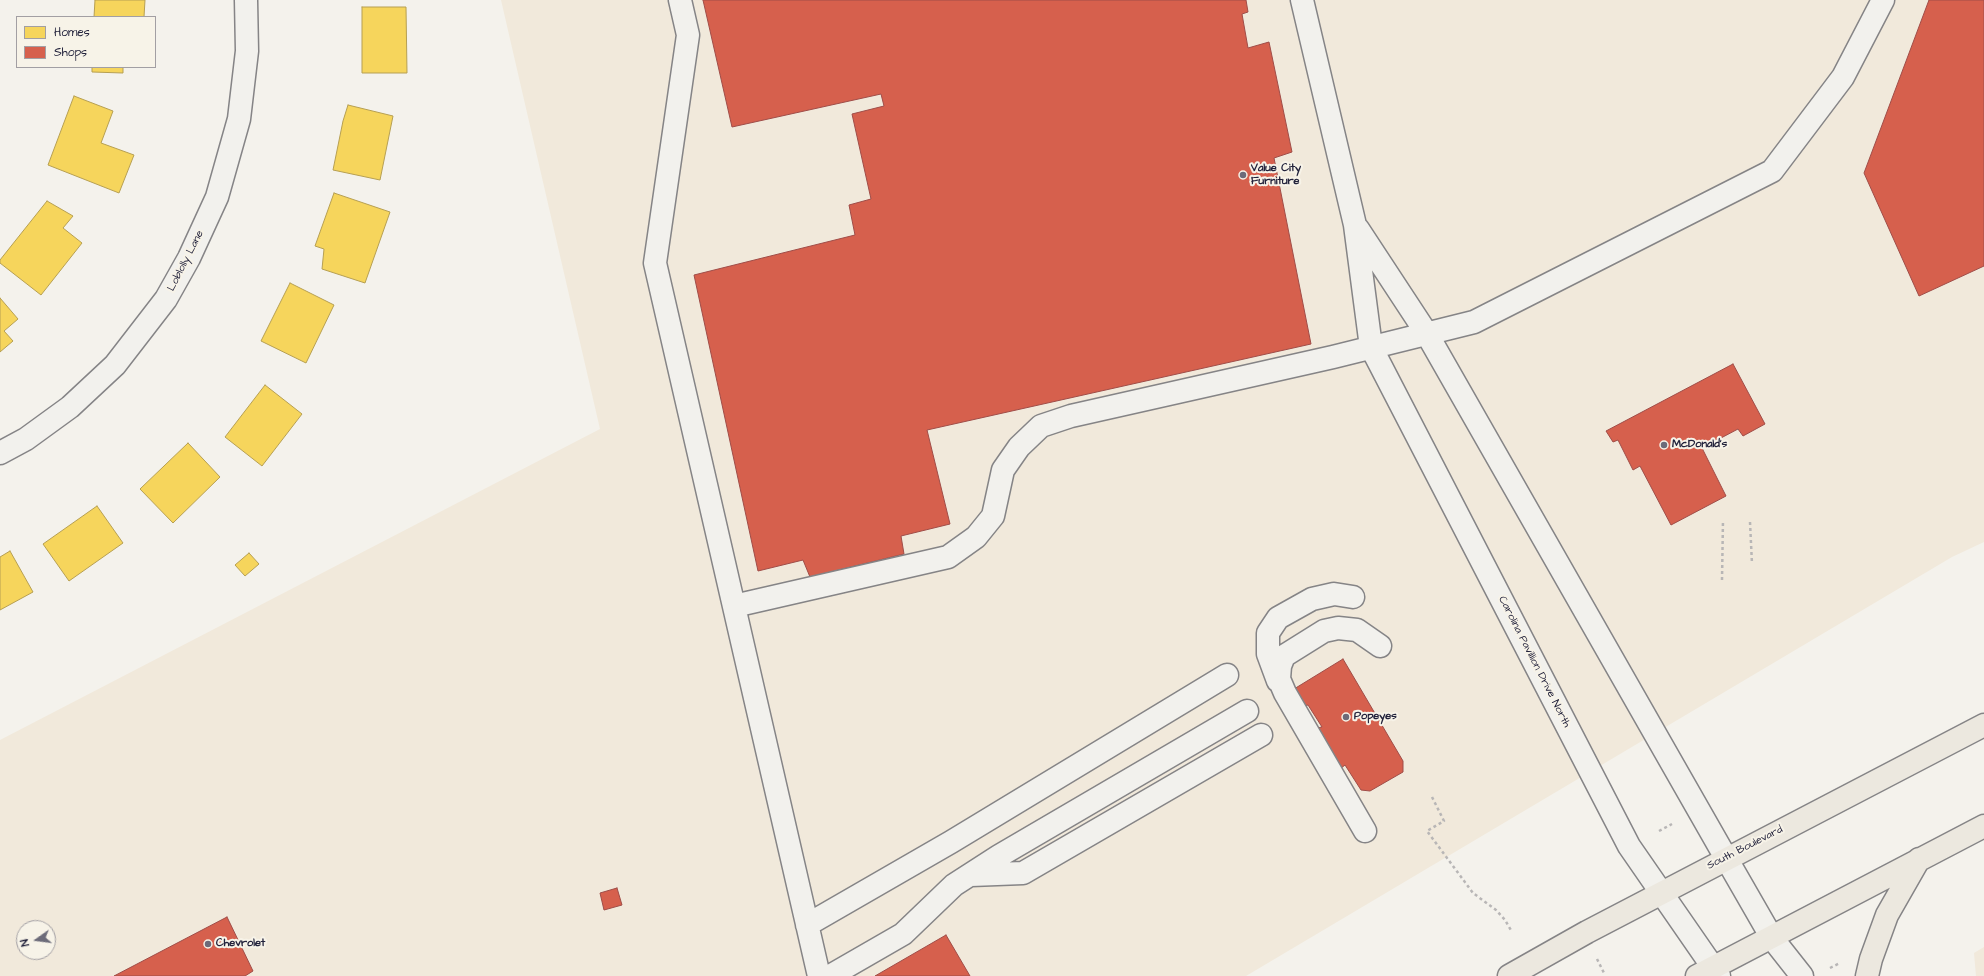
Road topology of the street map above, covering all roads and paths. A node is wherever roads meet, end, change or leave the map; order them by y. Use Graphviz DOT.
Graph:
graph roads {
  1 [pos="246,0"];
  2 [pos="680,0"];
  3 [pos="1302,0"];
  4 [pos="1883,0"];
  5 [pos="1355,225"];
  6 [pos="1427,334"];
  7 [pos="1371,347"];
  8 [pos="0,452"];
  9 [pos="1723,520"];
  10 [pos="1750,522"];
  11 [pos="1752,564"];
  12 [pos="1722,580"];
  13 [pos="1353,597"];
  14 [pos="734,606"];
  15 [pos="1380,646"];
  16 [pos="1226,675"];
  17 [pos="1285,693"];
  18 [pos="1248,711"];
  19 [pos="1984,725"];
  20 [pos="1261,735"];
  21 [pos="1432,797"];
  22 [pos="1673,824"];
  23 [pos="1984,826"];
  24 [pos="1365,831"];
  25 [pos="1659,831"];
  26 [pos="1726,858"];
  27 [pos="1919,860"];
  28 [pos="971,875"];
  29 [pos="1661,893"];
  30 [pos="807,925"];
  31 [pos="1512,932"];
  32 [pos="1772,938"];
  33 [pos="1596,958"];
  34 [pos="1710,974"];
  35 [pos="1605,975"];
  36 [pos="819,976"];
  37 [pos="830,976"];
  38 [pos="1509,976"];
  39 [pos="1802,976"];
  40 [pos="1867,976"];
  1 -- 8 [label="street, Loblolly Lane"];
  2 -- 14 [label="street"];
  3 -- 5 [label="street"];
  4 -- 6 [label="street"];
  5 -- 6 [label="street"];
  5 -- 7 [label="street, Carolina Pavillion Drive North"];
  6 -- 7 [label="street"];
  6 -- 26 [label="street"];
  7 -- 14 [label="street"];
  7 -- 29 [label="street, Carolina Pavillion Drive North"];
  9 -- 12 [label="path"];
  10 -- 11 [label="path"];
  13 -- 17 [label="street"];
  14 -- 30 [label="street"];
  15 -- 17 [label="street"];
  16 -- 30 [label="street"];
  17 -- 24 [label="street"];
  18 -- 28 [label="street"];
  19 -- 26 [label="main road, South Boulevard"];
  20 -- 28 [label="street"];
  21 -- 31 [label="path"];
  22 -- 25 [label="path"];
  23 -- 27 [label="main road"];
  26 -- 29 [label="main road, South Boulevard"];
  26 -- 32 [label="street"];
  27 -- 32 [label="main road"];
  27 -- 40 [label="main road"];
  28 -- 37 [label="street"];
  29 -- 34 [label="street, Carolina Pavillion Drive North"];
  29 -- 38 [label="main road, South Boulevard"];
  30 -- 36 [label="street"];
  32 -- 34 [label="main road"];
  32 -- 39 [label="street"];
  33 -- 35 [label="path"];
}
